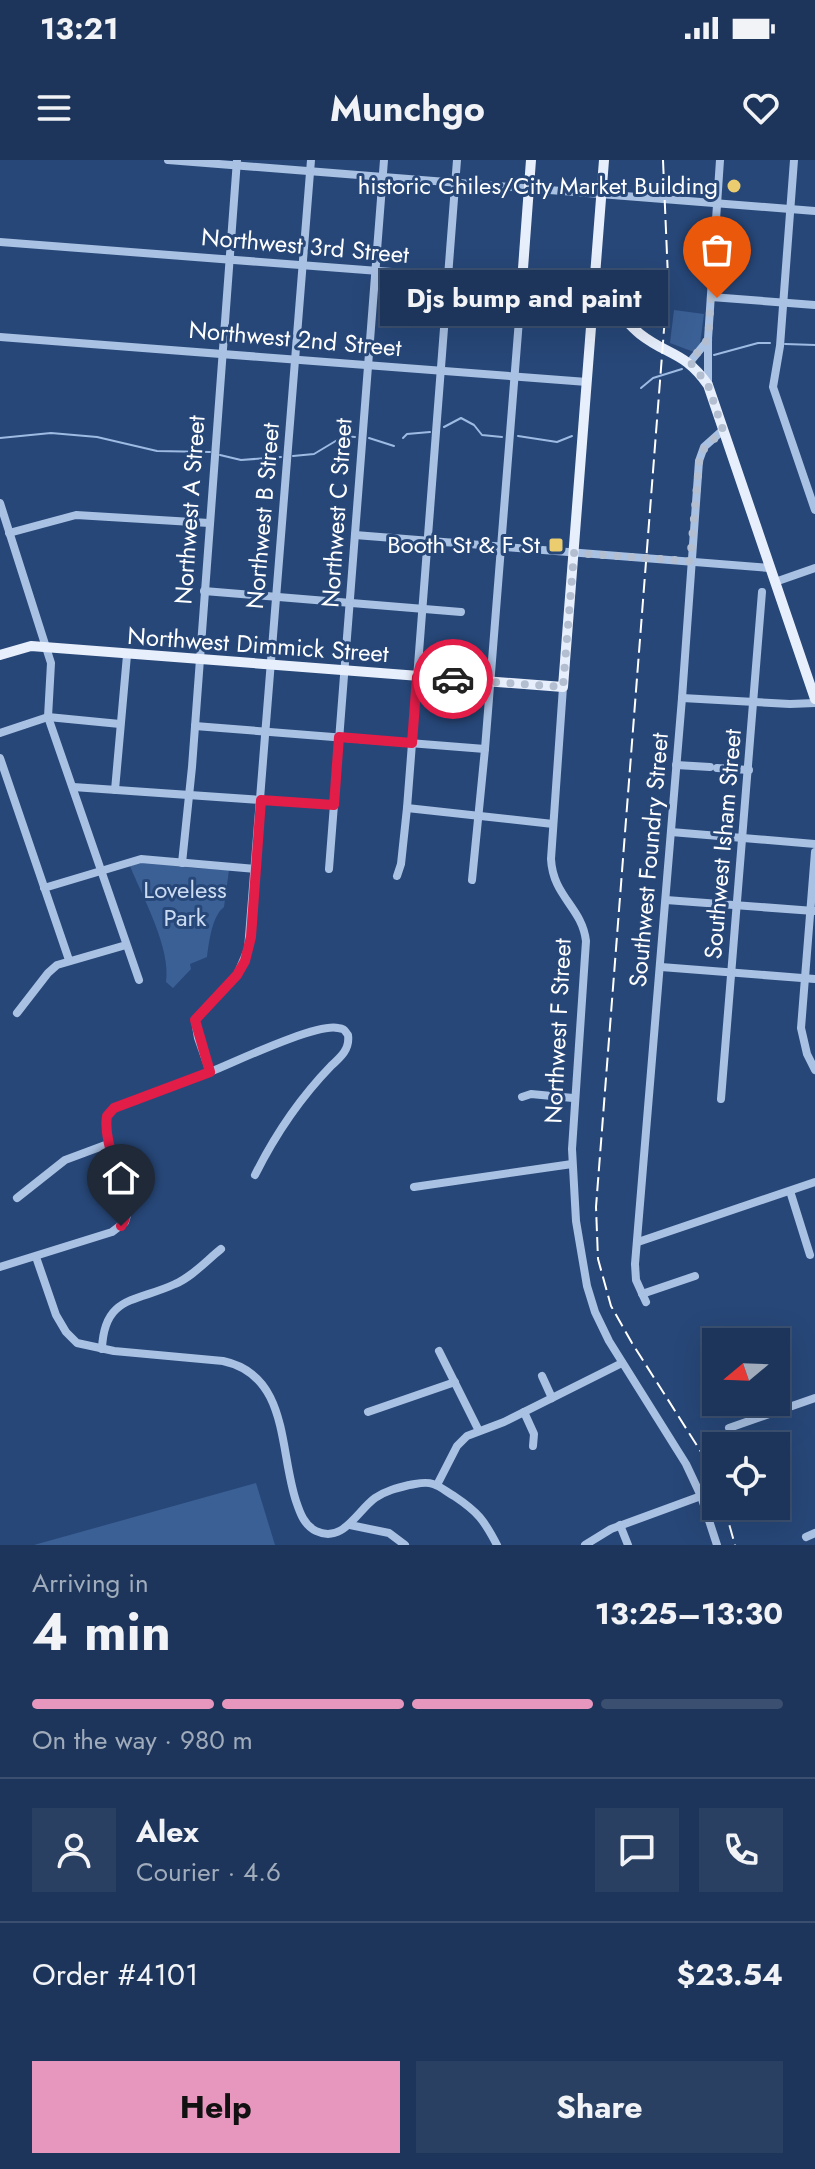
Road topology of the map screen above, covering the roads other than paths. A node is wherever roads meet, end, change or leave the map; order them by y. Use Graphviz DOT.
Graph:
graph roads {
  1 [pos="168,160"];
  2 [pos="311,160"];
  3 [pos="384,160"];
  4 [pos="457,160"];
  5 [pos="531,160"];
  6 [pos="604,160"];
  7 [pos="720,160"];
  8 [pos="794,160"];
  9 [pos="237,162"];
  10 [pos="310,171"];
  11 [pos="383,176"];
  12 [pos="456,182"];
  13 [pos="529,188"];
  14 [pos="601,194"];
  15 [pos="716,203"];
  16 [pos="790,209"];
  17 [pos="815,211"];
  18 [pos="0,242"];
  19 [pos="230,259"];
  20 [pos="597,259"];
  21 [pos="303,266"];
  22 [pos="376,272"];
  23 [pos="449,278"];
  24 [pos="593,280"];
  25 [pos="522,282"];
  26 [pos="581,287"];
  27 [pos="594,292"];
  28 [pos="711,297"];
  29 [pos="783,303"];
  30 [pos="815,305"];
  31 [pos="612,308"];
  32 [pos="592,313"];
  33 [pos="638,333"];
  34 [pos="0,337"];
  35 [pos="708,339"];
  36 [pos="222,353"];
  37 [pos="296,359"];
  38 [pos="690,362"];
  39 [pos="368,365"];
  40 [pos="441,370"];
  41 [pos="514,376"];
  42 [pos="587,382"];
  43 [pos="708,385"];
  44 [pos="723,430"];
  45 [pos="0,503"];
  46 [pos="815,510"];
  47 [pos="209,523"];
  48 [pos="9,533"];
  49 [pos="355,535"];
  50 [pos="428,541"];
  51 [pos="501,546"];
  52 [pos="574,553"];
  53 [pos="690,561"];
  54 [pos="770,568"];
  55 [pos="815,568"];
  56 [pos="775,582"];
  57 [pos="204,591"];
  58 [pos="762,592"];
  59 [pos="277,597"];
  60 [pos="350,603"];
  61 [pos="423,609"];
  62 [pos="461,612"];
  63 [pos="46,648"];
  64 [pos="0,655"];
  65 [pos="127,655"];
  66 [pos="199,659"];
  67 [pos="271,665"];
  68 [pos="345,671"];
  69 [pos="417,677"];
  70 [pos="491,681"];
  71 [pos="563,687"];
  72 [pos="682,698"];
  73 [pos="815,701"];
  74 [pos="754,703"];
  75 [pos="48,717"];
  76 [pos="120,724"];
  77 [pos="195,726"];
  78 [pos="267,731"];
  79 [pos="0,733"];
  80 [pos="339,737"];
  81 [pos="412,743"];
  82 [pos="485,749"];
  83 [pos="0,758"];
  84 [pos="676,765"];
  85 [pos="749,770"];
  86 [pos="73,787"];
  87 [pos="115,790"];
  88 [pos="188,794"];
  89 [pos="261,800"];
  90 [pos="334,805"];
  91 [pos="407,808"];
  92 [pos="477,816"];
  93 [pos="553,824"];
  94 [pos="671,832"];
  95 [pos="743,838"];
  96 [pos="815,844"];
  97 [pos="815,852"];
  98 [pos="182,863"];
  99 [pos="256,869"];
  100 [pos="329,869"];
  101 [pos="101,870"];
  102 [pos="397,876"];
  103 [pos="472,880"];
  104 [pos="44,888"];
  105 [pos="666,900"];
  106 [pos="738,905"];
  107 [pos="813,911"];
  108 [pos="126,945"];
  109 [pos="69,960"];
  110 [pos="661,967"];
  111 [pos="732,973"];
  112 [pos="810,979"];
  113 [pos="139,980"];
  114 [pos="17,1013"];
  115 [pos="815,1070"];
  116 [pos="210,1072"];
  117 [pos="522,1097"];
  118 [pos="573,1098"];
  119 [pos="721,1099"];
  120 [pos="108,1144"];
  121 [pos="572,1164"];
  122 [pos="255,1175"];
  123 [pos="815,1182"];
  124 [pos="414,1187"];
  125 [pos="790,1191"];
  126 [pos="17,1198"];
  127 [pos="638,1242"];
  128 [pos="221,1249"];
  129 [pos="810,1255"];
  130 [pos="36,1257"];
  131 [pos="0,1267"];
  132 [pos="695,1276"];
  133 [pos="102,1349"];
  134 [pos="439,1351"];
  135 [pos="622,1363"];
  136 [pos="542,1376"];
  137 [pos="455,1382"];
  138 [pos="552,1398"];
  139 [pos="815,1398"];
  140 [pos="368,1412"];
  141 [pos="524,1412"];
  142 [pos="729,1428"];
  143 [pos="479,1431"];
  144 [pos="533,1446"];
  145 [pos="437,1485"];
  146 [pos="701,1496"];
  147 [pos="350,1525"];
  148 [pos="620,1525"];
  149 [pos="815,1533"];
  150 [pos="806,1537"];
  151 [pos="405,1545"];
  152 [pos="497,1545"];
  153 [pos="585,1545"];
  154 [pos="628,1545"];
  155 [pos="717,1545"];
  1 -- 9 [label="street"];
  2 -- 10 [label="street, Northwest B Street"];
  3 -- 11 [label="street, Northwest C Street"];
  4 -- 12 [label="street"];
  5 -- 13 [label="main road"];
  6 -- 14 [label="main road, Northwest F Street"];
  7 -- 15 [label="street"];
  8 -- 16 [label="street"];
  9 -- 10 [label="street"];
  9 -- 19 [label="street, Northwest A Street"];
  10 -- 11 [label="street"];
  10 -- 21 [label="street, Northwest B Street"];
  11 -- 12 [label="street"];
  11 -- 22 [label="street, Northwest C Street"];
  12 -- 13 [label="street"];
  12 -- 23 [label="street"];
  13 -- 14 [label="street"];
  13 -- 25 [label="main road"];
  14 -- 15 [label="street"];
  14 -- 20 [label="main road, Northwest F Street"];
  15 -- 16 [label="street"];
  15 -- 28 [label="street"];
  16 -- 17 [label="street"];
  16 -- 29 [label="street"];
  18 -- 19 [label="street, Northwest 3rd Street"];
  19 -- 21 [label="street, Northwest 3rd Street"];
  19 -- 36 [label="street, Northwest A Street"];
  20 -- 24 [label="main road, Northwest F Street"];
  20 -- 33 [label="main road, Northwest 3rd Street"];
  21 -- 22 [label="street, Northwest 3rd Street"];
  21 -- 37 [label="street, Northwest B Street"];
  22 -- 23 [label="street, Northwest 3rd Street"];
  22 -- 39 [label="street, Northwest C Street"];
  23 -- 25 [label="street, Northwest 3rd Street"];
  23 -- 40 [label="street"];
  24 -- 26 [label="main road"];
  24 -- 27 [label="main road, Northwest F Street"];
  25 -- 26 [label="main road, Northwest 3rd Street"];
  25 -- 41 [label="street"];
  26 -- 27 [label="main road, Northwest 3rd Street"];
  27 -- 31 [label="main road, Northwest 3rd Street"];
  27 -- 32 [label="main road, Northwest F Street"];
  28 -- 29 [label="street"];
  28 -- 35 [label="street"];
  29 -- 30 [label="street"];
  29 -- 46 [label="street"];
  31 -- 32 [label="main road"];
  31 -- 33 [label="main road, Northwest 3rd Street"];
  32 -- 42 [label="main road, Northwest F Street"];
  33 -- 38 [label="main road, Northwest 3rd Street"];
  34 -- 36 [label="street, Northwest 2nd Street"];
  35 -- 38 [label="street"];
  35 -- 43 [label="street"];
  36 -- 37 [label="street, Northwest 2nd Street"];
  36 -- 47 [label="street, Northwest A Street"];
  37 -- 39 [label="street, Northwest 2nd Street"];
  37 -- 59 [label="street, Northwest B Street"];
  38 -- 43 [label="main road, Northwest 3rd Street"];
  39 -- 40 [label="street, Northwest 2nd Street"];
  39 -- 49 [label="street, Northwest C Street"];
  40 -- 41 [label="street, Northwest 2nd Street"];
  40 -- 50 [label="street"];
  41 -- 42 [label="street, Northwest 2nd Street"];
  41 -- 51 [label="street"];
  42 -- 52 [label="main road, Northwest F Street"];
  43 -- 44 [label="main road, Northwest 3rd Street"];
  44 -- 53 [label="street, Southwest Foundry Street"];
  44 -- 54 [label="main road, Northwest 3rd Street"];
  45 -- 48 [label="street"];
  47 -- 48 [label="street"];
  47 -- 57 [label="street, Northwest A Street"];
  48 -- 63 [label="street"];
  49 -- 50 [label="street"];
  49 -- 60 [label="street, Northwest C Street"];
  50 -- 51 [label="street"];
  50 -- 61 [label="street"];
  51 -- 52 [label="street"];
  51 -- 70 [label="street"];
  52 -- 53 [label="street"];
  52 -- 71 [label="main road, Northwest F Street"];
  53 -- 54 [label="street"];
  53 -- 72 [label="street, Southwest Foundry Street"];
  54 -- 56 [label="main road, Northwest 3rd Street"];
  55 -- 56 [label="street"];
  56 -- 73 [label="main road, Northwest 3rd Street"];
  57 -- 59 [label="street"];
  57 -- 66 [label="street, Northwest A Street"];
  58 -- 74 [label="street, Southwest Isham Street"];
  59 -- 60 [label="street"];
  59 -- 67 [label="street, Northwest B Street"];
  60 -- 61 [label="street"];
  60 -- 68 [label="street, Northwest C Street"];
  61 -- 62 [label="street"];
  61 -- 69 [label="street"];
  63 -- 64 [label="main road, Northwest Dimmick Street"];
  63 -- 65 [label="main road, Northwest Dimmick Street"];
  63 -- 75 [label="street"];
  65 -- 66 [label="main road, Northwest Dimmick Street"];
  65 -- 76 [label="street"];
  66 -- 67 [label="main road, Northwest Dimmick Street"];
  66 -- 77 [label="street, Northwest A Street"];
  67 -- 68 [label="main road, Northwest Dimmick Street"];
  67 -- 78 [label="street, Northwest B Street"];
  68 -- 69 [label="main road, Northwest Dimmick Street"];
  68 -- 80 [label="street, Northwest C Street"];
  69 -- 70 [label="main road, Northwest Dimmick Street"];
  69 -- 81 [label="street"];
  70 -- 71 [label="main road, Northwest Dimmick Street"];
  70 -- 82 [label="street"];
  71 -- 93 [label="street, Northwest F Street"];
  72 -- 74 [label="street"];
  72 -- 84 [label="street, Southwest Foundry Street"];
  73 -- 74 [label="street"];
  74 -- 85 [label="street, Southwest Isham Street"];
  75 -- 76 [label="street"];
  75 -- 79 [label="street"];
  75 -- 86 [label="street"];
  76 -- 87 [label="street"];
  77 -- 78 [label="street"];
  77 -- 88 [label="street, Northwest A Street"];
  78 -- 80 [label="street"];
  78 -- 89 [label="street, Northwest B Street"];
  80 -- 81 [label="street"];
  80 -- 90 [label="street, Northwest C Street"];
  81 -- 82 [label="street"];
  81 -- 91 [label="street"];
  82 -- 92 [label="street"];
  83 -- 104 [label="street"];
  84 -- 85 [label="street"];
  84 -- 94 [label="street, Southwest Foundry Street"];
  85 -- 95 [label="street, Southwest Isham Street"];
  86 -- 87 [label="street"];
  86 -- 101 [label="street"];
  87 -- 88 [label="street"];
  88 -- 89 [label="street"];
  88 -- 98 [label="street, Northwest A Street"];
  89 -- 90 [label="street"];
  89 -- 99 [label="street, Northwest B Street"];
  90 -- 100 [label="street, Northwest C Street"];
  91 -- 92 [label="street"];
  91 -- 102 [label="street"];
  92 -- 93 [label="street"];
  92 -- 103 [label="street"];
  93 -- 118 [label="street, Northwest F Street"];
  94 -- 95 [label="street"];
  94 -- 105 [label="street, Southwest Foundry Street"];
  95 -- 96 [label="street"];
  95 -- 106 [label="street, Southwest Isham Street"];
  97 -- 107 [label="street"];
  98 -- 99 [label="street"];
  98 -- 101 [label="street"];
  99 -- 116 [label="street, Northwest B Street"];
  101 -- 104 [label="street"];
  101 -- 108 [label="street"];
  104 -- 109 [label="street"];
  105 -- 106 [label="street"];
  105 -- 110 [label="street, Southwest Foundry Street"];
  106 -- 107 [label="street"];
  106 -- 111 [label="street, Southwest Isham Street"];
  107 -- 112 [label="street"];
  108 -- 109 [label="street"];
  108 -- 113 [label="street"];
  109 -- 114 [label="street"];
  110 -- 111 [label="street"];
  110 -- 127 [label="street, Southwest Foundry Street"];
  111 -- 112 [label="street"];
  111 -- 119 [label="street, Southwest Isham Street"];
  112 -- 115 [label="street"];
  116 -- 120 [label="street"];
  116 -- 122 [label="street"];
  117 -- 118 [label="street"];
  118 -- 121 [label="street, Northwest F Street"];
  120 -- 126 [label="street"];
  120 -- 130 [label="street"];
  121 -- 124 [label="street"];
  121 -- 135 [label="street, Northwest F Street"];
  123 -- 125 [label="street"];
  125 -- 127 [label="street"];
  125 -- 129 [label="street"];
  127 -- 132 [label="street, Southwest Foundry Street"];
  128 -- 133 [label="street"];
  130 -- 131 [label="street"];
  130 -- 133 [label="street"];
  133 -- 147 [label="street"];
  134 -- 137 [label="street"];
  135 -- 138 [label="street"];
  135 -- 146 [label="street, Northwest F Street"];
  136 -- 138 [label="street"];
  137 -- 140 [label="street"];
  137 -- 143 [label="street"];
  138 -- 141 [label="street"];
  139 -- 142 [label="street"];
  141 -- 143 [label="street"];
  141 -- 144 [label="street"];
  143 -- 145 [label="street"];
  145 -- 147 [label="street"];
  145 -- 152 [label="street"];
  146 -- 148 [label="street"];
  146 -- 155 [label="street, Northwest F Street"];
  147 -- 151 [label="street"];
  148 -- 153 [label="street"];
  148 -- 154 [label="street"];
  149 -- 150 [label="street"];
}
